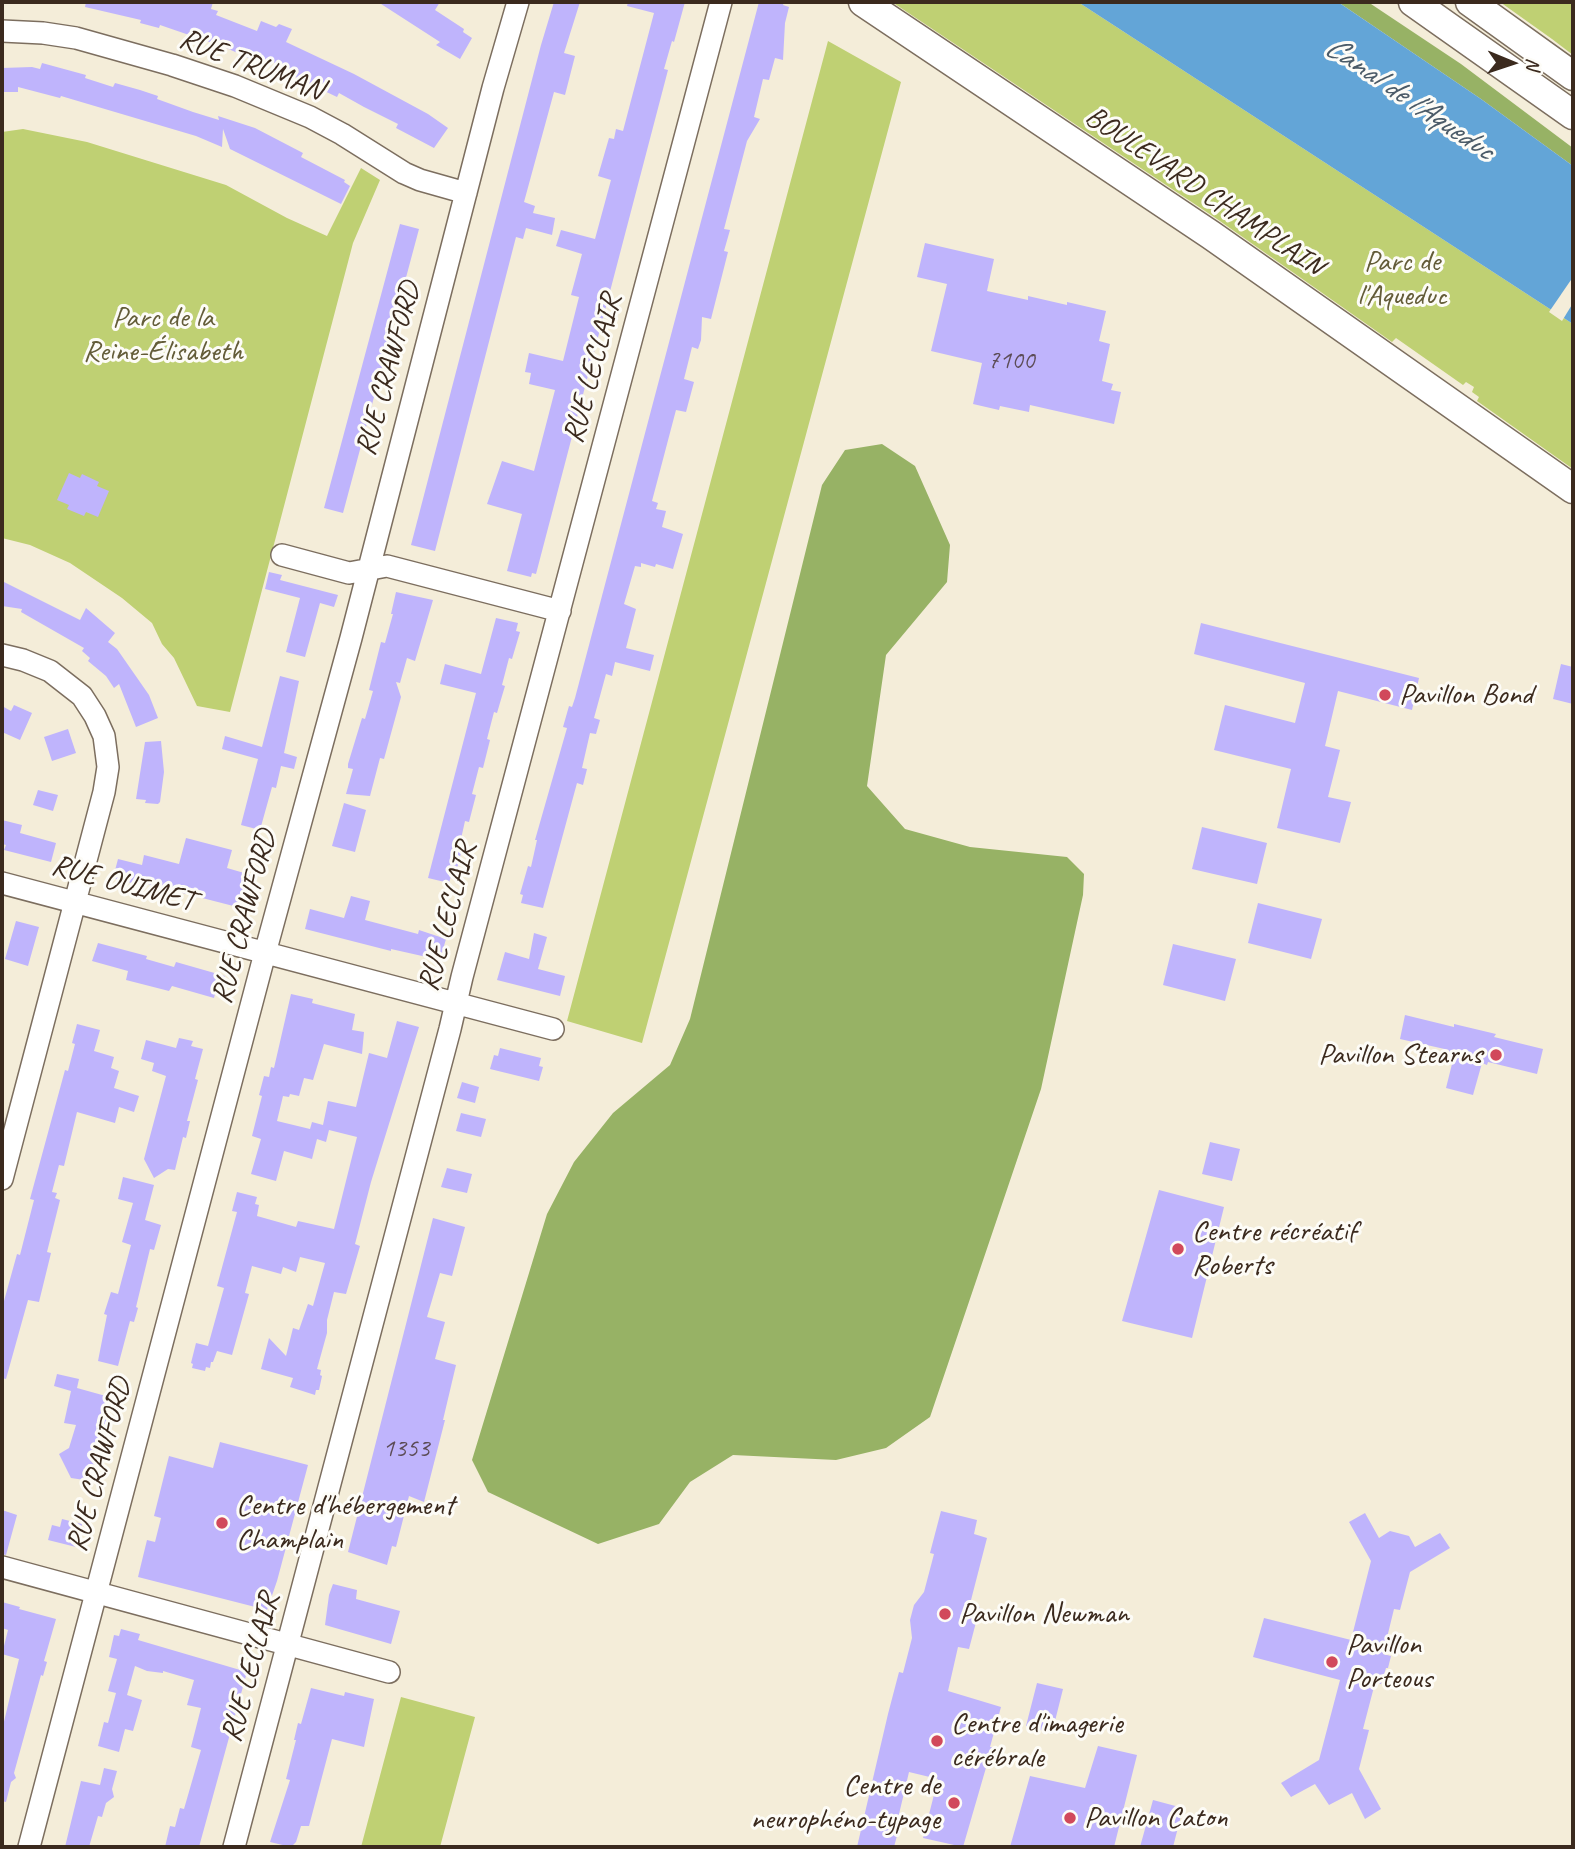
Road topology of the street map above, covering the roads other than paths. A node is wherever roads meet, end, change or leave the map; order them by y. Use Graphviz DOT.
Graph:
graph roads {
  1 [pos="721,2"];
  2 [pos="863,2"];
  3 [pos="1413,2"];
  4 [pos="1470,2"];
  5 [pos="515,3"];
  6 [pos="2,31"];
  7 [pos="1573,76"];
  8 [pos="1573,115"];
  9 [pos="466,193"];
  10 [pos="1573,489"];
  11 [pos="282,555"];
  12 [pos="367,570"];
  13 [pos="560,611"];
  14 [pos="2,655"];
  15 [pos="2,883"];
  16 [pos="74,902"];
  17 [pos="265,953"];
  18 [pos="456,1003"];
  19 [pos="553,1029"];
  20 [pos="2,1179"];
  21 [pos="2,1567"];
  22 [pos="96,1593"];
  23 [pos="287,1645"];
  24 [pos="388,1671"];
  25 [pos="29,1847"];
  26 [pos="234,1847"];
  1 -- 13 [label="street, RUE LECLAIR"];
  2 -- 10 [label="main road, BOULEVARD CHAMPLAIN"];
  3 -- 8 [label="main road"];
  4 -- 7 [label="main road"];
  5 -- 9 [label="street, RUE CRAWFORD"];
  6 -- 9 [label="street, RUE TRUMAN"];
  9 -- 12 [label="street, RUE CRAWFORD"];
  11 -- 12 [label="street"];
  12 -- 13 [label="street"];
  12 -- 17 [label="street, RUE CRAWFORD"];
  13 -- 18 [label="street, RUE LECLAIR"];
  14 -- 16 [label="street"];
  15 -- 16 [label="street, RUE OUIMET"];
  16 -- 17 [label="street, RUE OUIMET"];
  16 -- 20 [label="street"];
  17 -- 18 [label="street, RUE OUIMET"];
  17 -- 22 [label="street, RUE CRAWFORD"];
  18 -- 19 [label="street, RUE OUIMET"];
  18 -- 23 [label="street, RUE LECLAIR"];
  21 -- 22 [label="street"];
  22 -- 23 [label="street"];
  22 -- 25 [label="street, RUE CRAWFORD"];
  23 -- 24 [label="street"];
  23 -- 26 [label="street, RUE LECLAIR"];
}
